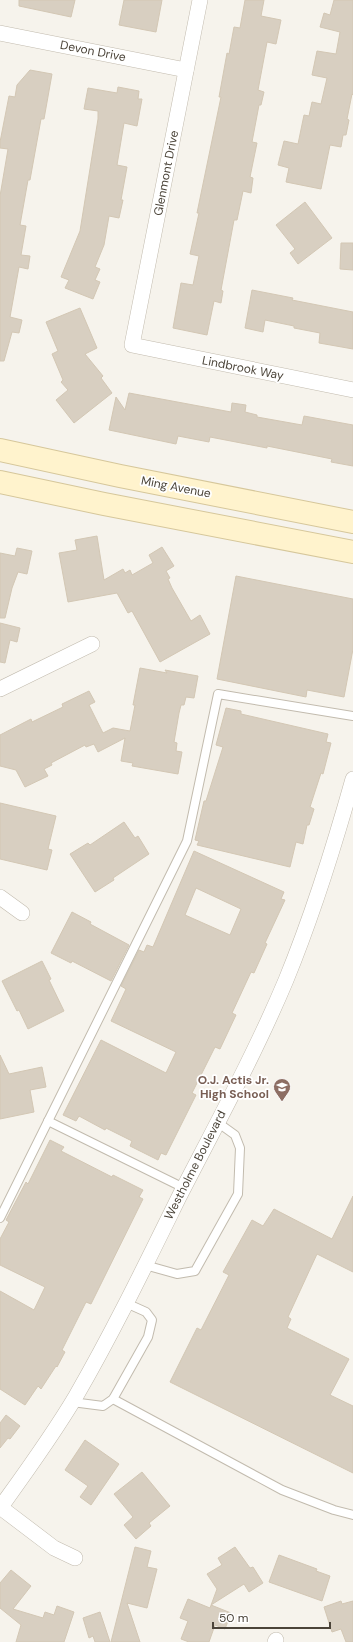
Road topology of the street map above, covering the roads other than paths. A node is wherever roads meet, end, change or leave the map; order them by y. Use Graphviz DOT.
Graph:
graph roads {
  1 [pos="200,0"];
  2 [pos="0,33"];
  3 [pos="186,70"];
  4 [pos="132,345"];
  5 [pos="353,390"];
  6 [pos="0,450"];
  7 [pos="0,482"];
  8 [pos="353,522"];
  9 [pos="353,552"];
  10 [pos="92,644"];
  11 [pos="0,689"];
  12 [pos="353,716"];
  13 [pos="353,781"];
  14 [pos="0,897"];
  15 [pos="22,913"];
  16 [pos="48,1121"];
  17 [pos="217,1122"];
  18 [pos="184,1188"];
  19 [pos="0,1218"];
  20 [pos="145,1265"];
  21 [pos="126,1303"];
  22 [pos="113,1399"];
  23 [pos="72,1402"];
  24 [pos="0,1508"];
  25 [pos="353,1515"];
  26 [pos="75,1558"];
  1 -- 3 [label="street, Glenmont Drive"];
  2 -- 3 [label="street, Devon Drive"];
  3 -- 4 [label="street, Glenmont Drive"];
  4 -- 5 [label="street, Lindbrook Way"];
  6 -- 8 [label="main road, Ming Avenue"];
  7 -- 9 [label="main road"];
  10 -- 11 [label="street"];
  12 -- 16 [label="lane"];
  13 -- 17 [label="street, Westholme Boulevard"];
  14 -- 15 [label="street"];
  16 -- 18 [label="lane"];
  16 -- 19 [label="lane"];
  17 -- 18 [label="street, Westholme Boulevard"];
  17 -- 20 [label="lane"];
  18 -- 20 [label="street, Westholme Boulevard"];
  20 -- 21 [label="street, Westholme Boulevard"];
  21 -- 22 [label="lane"];
  21 -- 23 [label="street, Westholme Boulevard"];
  22 -- 23 [label="lane"];
  22 -- 25 [label="lane"];
  23 -- 24 [label="street, Westholme Boulevard"];
  24 -- 26 [label="street"];
}
